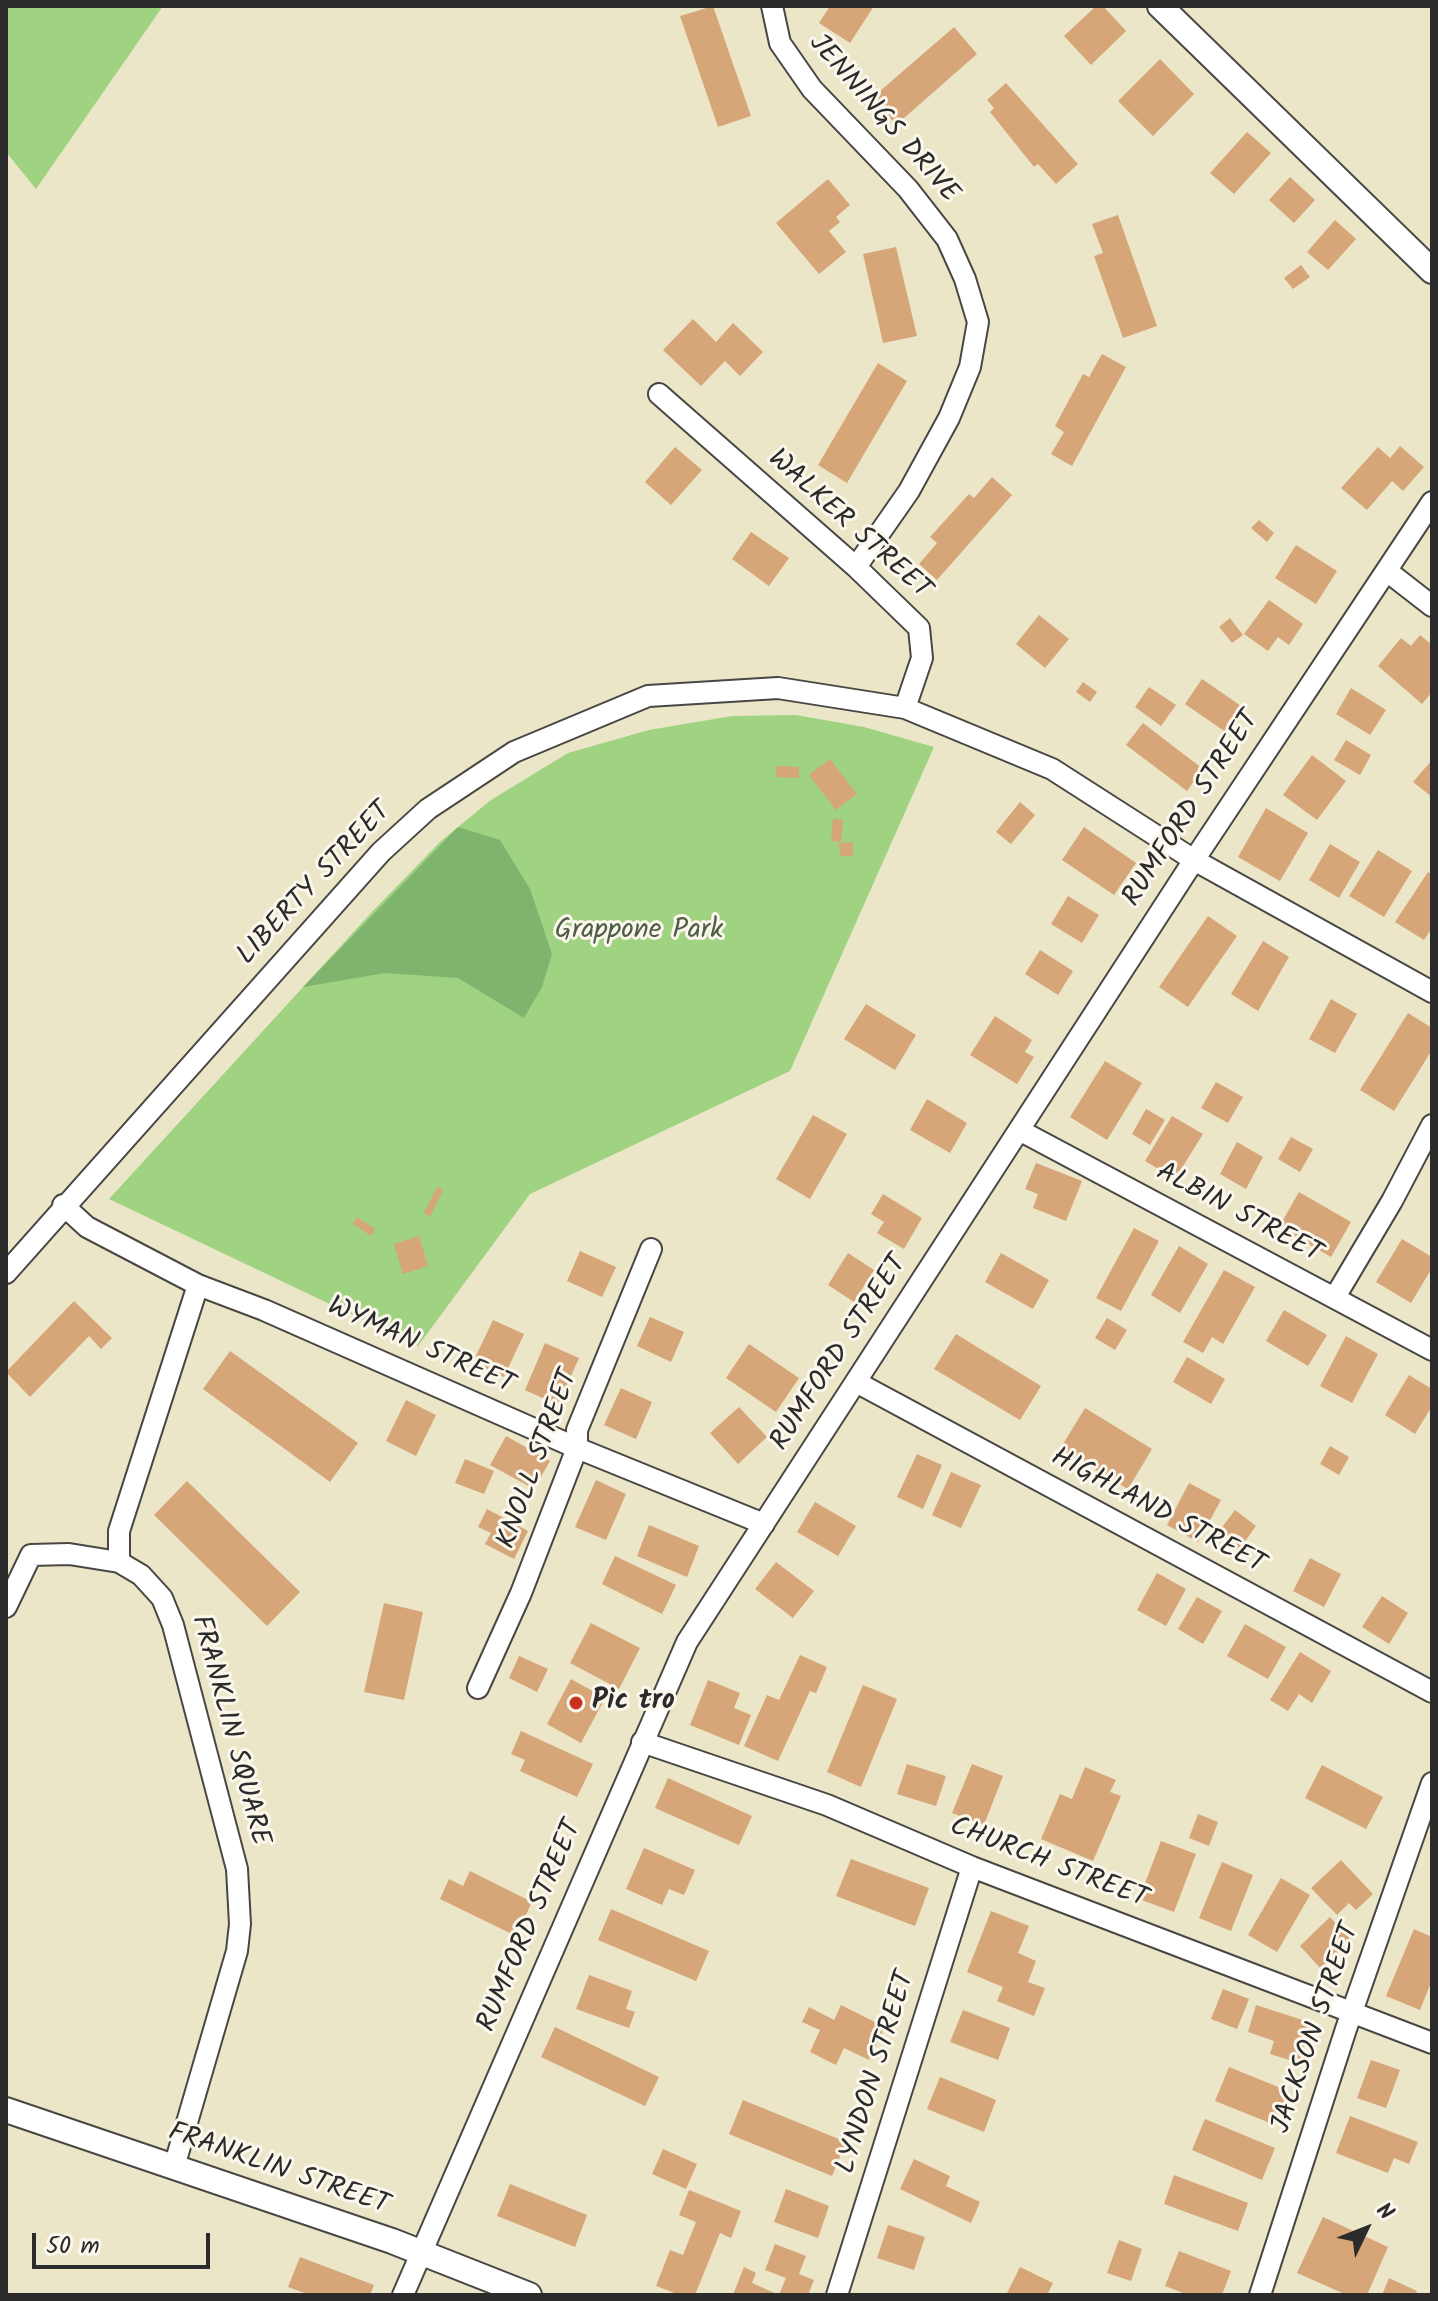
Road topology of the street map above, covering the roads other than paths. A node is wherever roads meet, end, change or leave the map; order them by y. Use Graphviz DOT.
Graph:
graph roads {
  1 [pos="772,6"];
  2 [pos="1160,6"];
  3 [pos="1432,271"];
  4 [pos="659,394"];
  5 [pos="1432,502"];
  6 [pos="856,567"];
  7 [pos="1387,571"];
  8 [pos="1432,606"];
  9 [pos="905,708"];
  10 [pos="1194,860"];
  11 [pos="1432,992"];
  12 [pos="1432,1125"];
  13 [pos="1019,1130"];
  14 [pos="63,1205"];
  15 [pos="651,1249"];
  16 [pos="6,1273"];
  17 [pos="198,1285"];
  18 [pos="1335,1297"];
  19 [pos="1432,1350"];
  20 [pos="856,1382"];
  21 [pos="577,1448"];
  22 [pos="764,1524"];
  23 [pos="119,1562"];
  24 [pos="6,1607"];
  25 [pos="478,1688"];
  26 [pos="1432,1692"];
  27 [pos="642,1742"];
  28 [pos="1432,1783"];
  29 [pos="972,1867"];
  30 [pos="1353,2011"];
  31 [pos="1432,2043"];
  32 [pos="6,2110"];
  33 [pos="174,2167"];
  34 [pos="421,2253"];
  35 [pos="403,2295"];
  36 [pos="529,2295"];
  37 [pos="837,2295"];
  38 [pos="1260,2295"];
  1 -- 6 [label="street, JENNINGS DRIVE"];
  2 -- 3 [label="street"];
  4 -- 6 [label="street, WALKER STREET"];
  5 -- 7 [label="street, RUMFORD STREET"];
  6 -- 9 [label="street, WALKER STREET"];
  7 -- 8 [label="street"];
  7 -- 10 [label="street, RUMFORD STREET"];
  9 -- 10 [label="street"];
  9 -- 14 [label="street, LIBERTY STREET"];
  10 -- 11 [label="street"];
  10 -- 13 [label="street, RUMFORD STREET"];
  12 -- 18 [label="street"];
  13 -- 18 [label="street, ALBIN STREET"];
  13 -- 20 [label="street, RUMFORD STREET"];
  14 -- 16 [label="street, LIBERTY STREET"];
  14 -- 17 [label="street, WYMAN STREET"];
  15 -- 21 [label="street, KNOLL STREET"];
  17 -- 21 [label="street, WYMAN STREET"];
  17 -- 23 [label="street"];
  18 -- 19 [label="street, ALBIN STREET"];
  20 -- 22 [label="street, RUMFORD STREET"];
  20 -- 26 [label="street, HIGHLAND STREET"];
  21 -- 22 [label="street, WYMAN STREET"];
  21 -- 25 [label="street, KNOLL STREET"];
  22 -- 27 [label="street, RUMFORD STREET"];
  23 -- 24 [label="street"];
  23 -- 33 [label="street, FRANKLIN SQUARE"];
  27 -- 29 [label="street, CHURCH STREET"];
  27 -- 34 [label="street, RUMFORD STREET"];
  28 -- 30 [label="street, JACKSON STREET"];
  29 -- 30 [label="street, CHURCH STREET"];
  29 -- 37 [label="street, LYNDON STREET"];
  30 -- 31 [label="street, CHURCH STREET"];
  30 -- 38 [label="street, JACKSON STREET"];
  32 -- 33 [label="street, FRANKLIN STREET"];
  33 -- 34 [label="street, FRANKLIN STREET"];
  34 -- 35 [label="street, RUMFORD STREET"];
  34 -- 36 [label="street, FRANKLIN STREET"];
}
